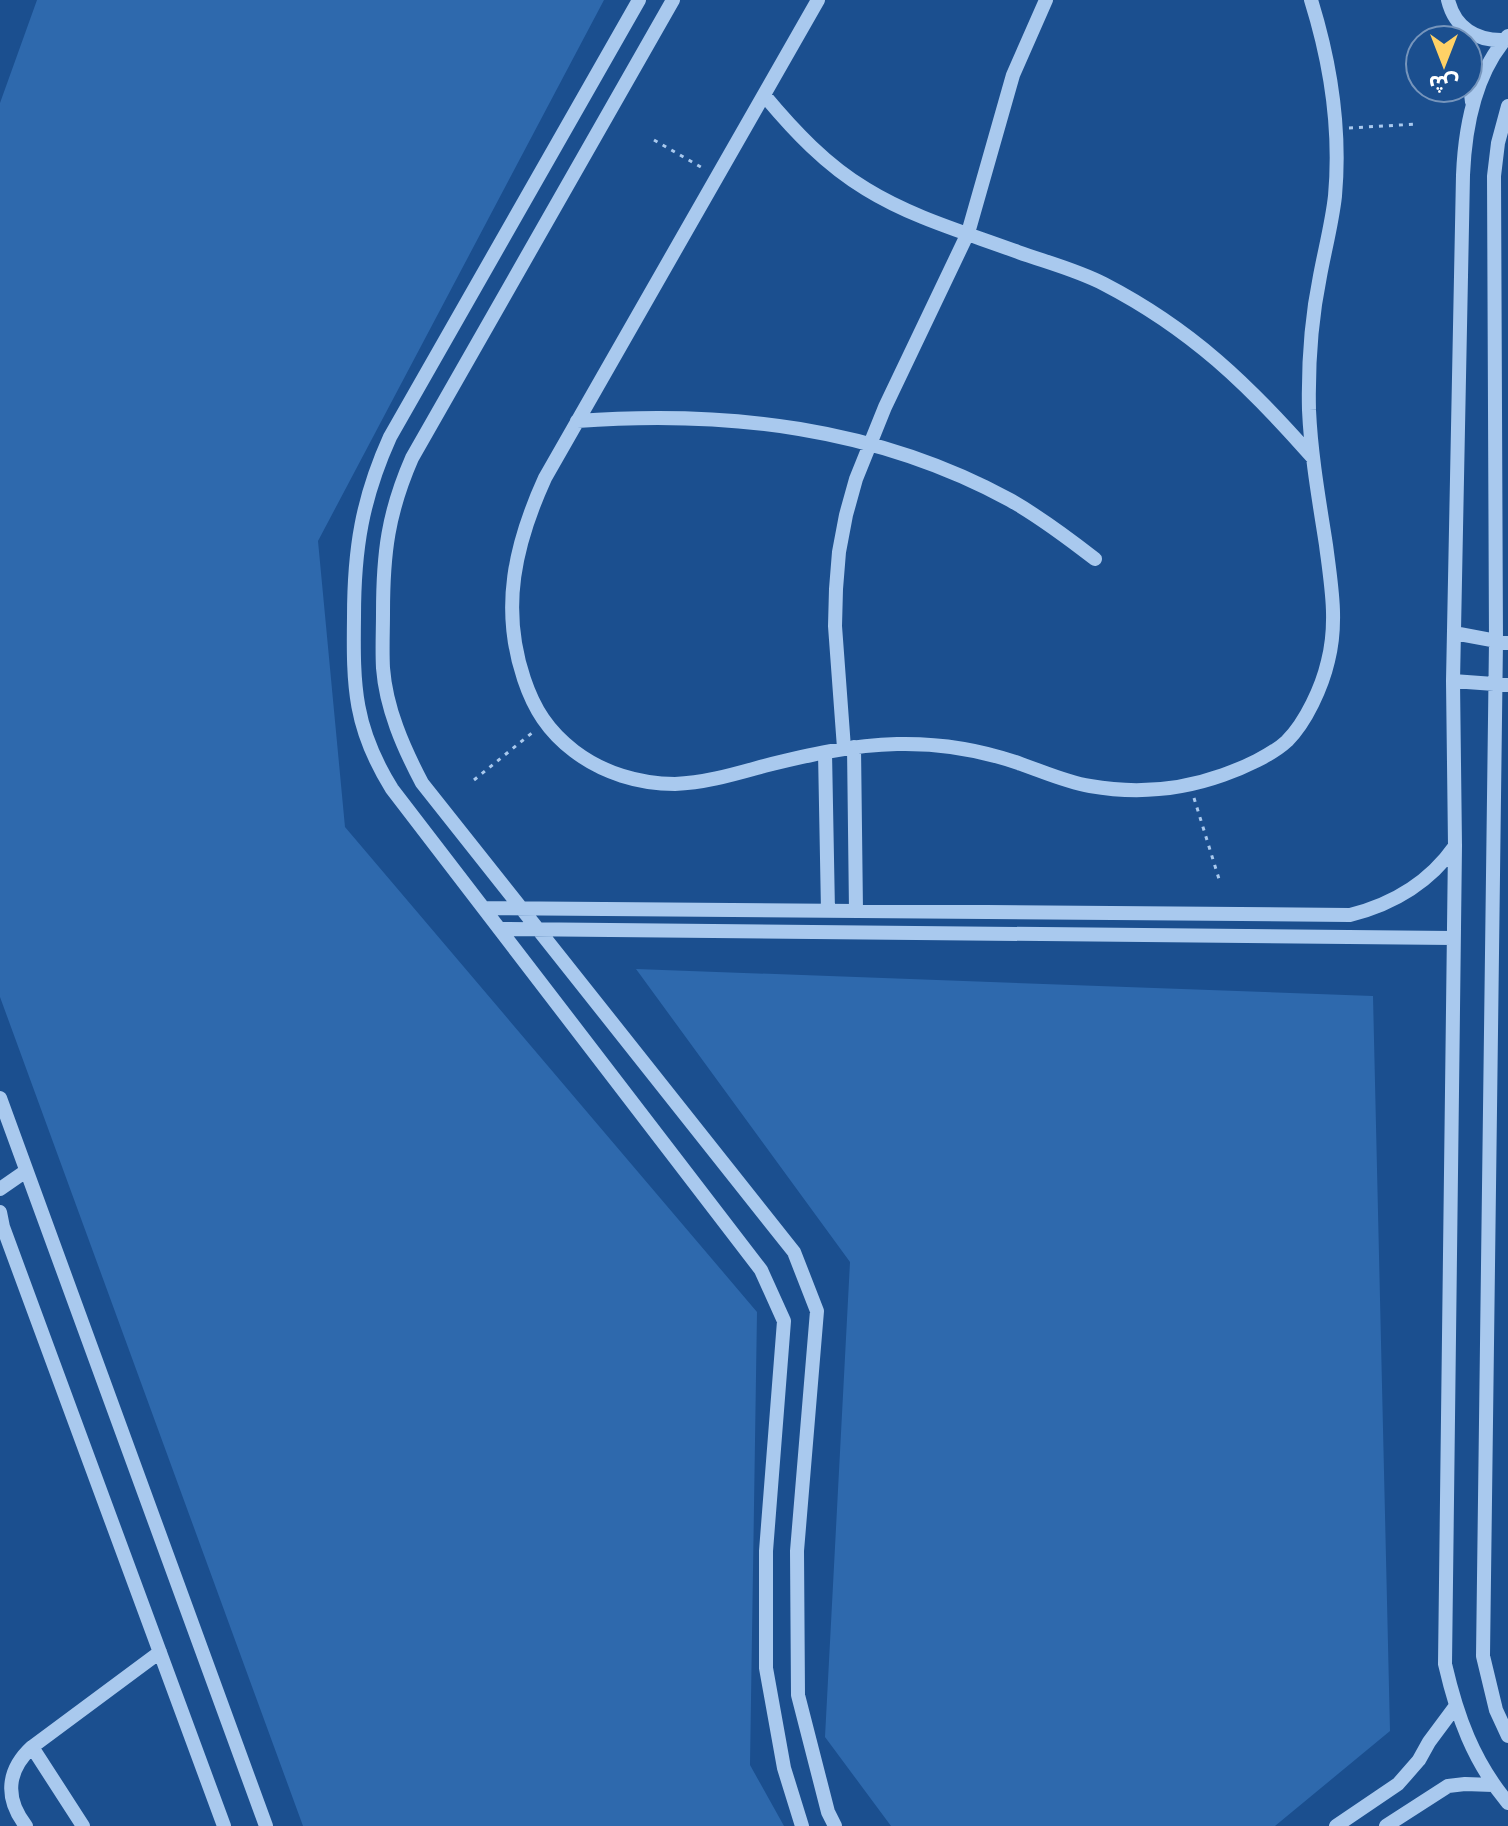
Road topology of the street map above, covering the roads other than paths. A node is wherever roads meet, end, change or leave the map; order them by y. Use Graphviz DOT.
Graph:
graph roads {
  1 [pos="639,0"];
  2 [pos="673,0"];
  3 [pos="818,0"];
  4 [pos="1046,0"];
  5 [pos="1311,0"];
  6 [pos="1448,0"];
  7 [pos="1458,24"];
  8 [pos="1506,38"];
  9 [pos="1484,39"];
  10 [pos="1484,76"];
  11 [pos="764,95"];
  12 [pos="1472,104"];
  13 [pos="1508,106"];
  14 [pos="968,233"];
  15 [pos="577,421"];
  16 [pos="870,445"];
  17 [pos="1313,458"];
  18 [pos="1095,559"];
  19 [pos="1454,633"];
  20 [pos="1502,642"];
  21 [pos="1453,681"];
  22 [pos="1502,685"];
  23 [pos="849,748"];
  24 [pos="825,752"];
  25 [pos="1455,846"];
  26 [pos="484,908"];
  27 [pos="522,909"];
  28 [pos="828,911"];
  29 [pos="856,911"];
  30 [pos="500,929"];
  31 [pos="540,930"];
  32 [pos="1453,938"];
  33 [pos="0,1098"];
  34 [pos="26,1171"];
  35 [pos="0,1189"];
  36 [pos="1,1223"];
  37 [pos="160,1652"];
  38 [pos="1455,1707"];
  39 [pos="1508,1736"];
  40 [pos="32,1747"];
  41 [pos="1493,1785"];
  42 [pos="1508,1803"];
  43 [pos="26,1826"];
  44 [pos="83,1826"];
  45 [pos="224,1826"];
  46 [pos="266,1826"];
  47 [pos="802,1826"];
  48 [pos="835,1826"];
  49 [pos="1336,1826"];
  50 [pos="1386,1826"];
  1 -- 26 [label="street"];
  2 -- 27 [label="street"];
  3 -- 11 [label="street"];
  4 -- 14 [label="street"];
  5 -- 17 [label="street"];
  6 -- 7 [label="street"];
  8 -- 9 [label="street"];
  8 -- 10 [label="street"];
  11 -- 14 [label="street"];
  11 -- 15 [label="street"];
  12 -- 19 [label="street"];
  13 -- 20 [label="street"];
  14 -- 16 [label="street"];
  14 -- 17 [label="street"];
  15 -- 16 [label="street"];
  15 -- 24 [label="street"];
  16 -- 18 [label="street"];
  16 -- 23 [label="street"];
  17 -- 23 [label="street"];
  19 -- 20 [label="street"];
  19 -- 21 [label="street"];
  20 -- 22 [label="street"];
  21 -- 22 [label="street"];
  21 -- 25 [label="street"];
  22 -- 39 [label="street"];
  23 -- 24 [label="street"];
  23 -- 29 [label="street"];
  24 -- 28 [label="street"];
  25 -- 29 [label="street"];
  25 -- 32 [label="street"];
  26 -- 27 [label="street"];
  26 -- 30 [label="street"];
  27 -- 28 [label="street"];
  27 -- 31 [label="street"];
  28 -- 29 [label="street"];
  30 -- 31 [label="street"];
  30 -- 47 [label="street"];
  31 -- 32 [label="street"];
  31 -- 48 [label="street"];
  32 -- 38 [label="street"];
  33 -- 34 [label="street"];
  34 -- 35 [label="street"];
  34 -- 46 [label="street"];
  36 -- 37 [label="street"];
  37 -- 40 [label="street"];
  37 -- 45 [label="street"];
  38 -- 41 [label="street"];
  38 -- 49 [label="street"];
  40 -- 43 [label="street"];
  40 -- 44 [label="street"];
  41 -- 42 [label="street"];
  41 -- 50 [label="street"];
}
